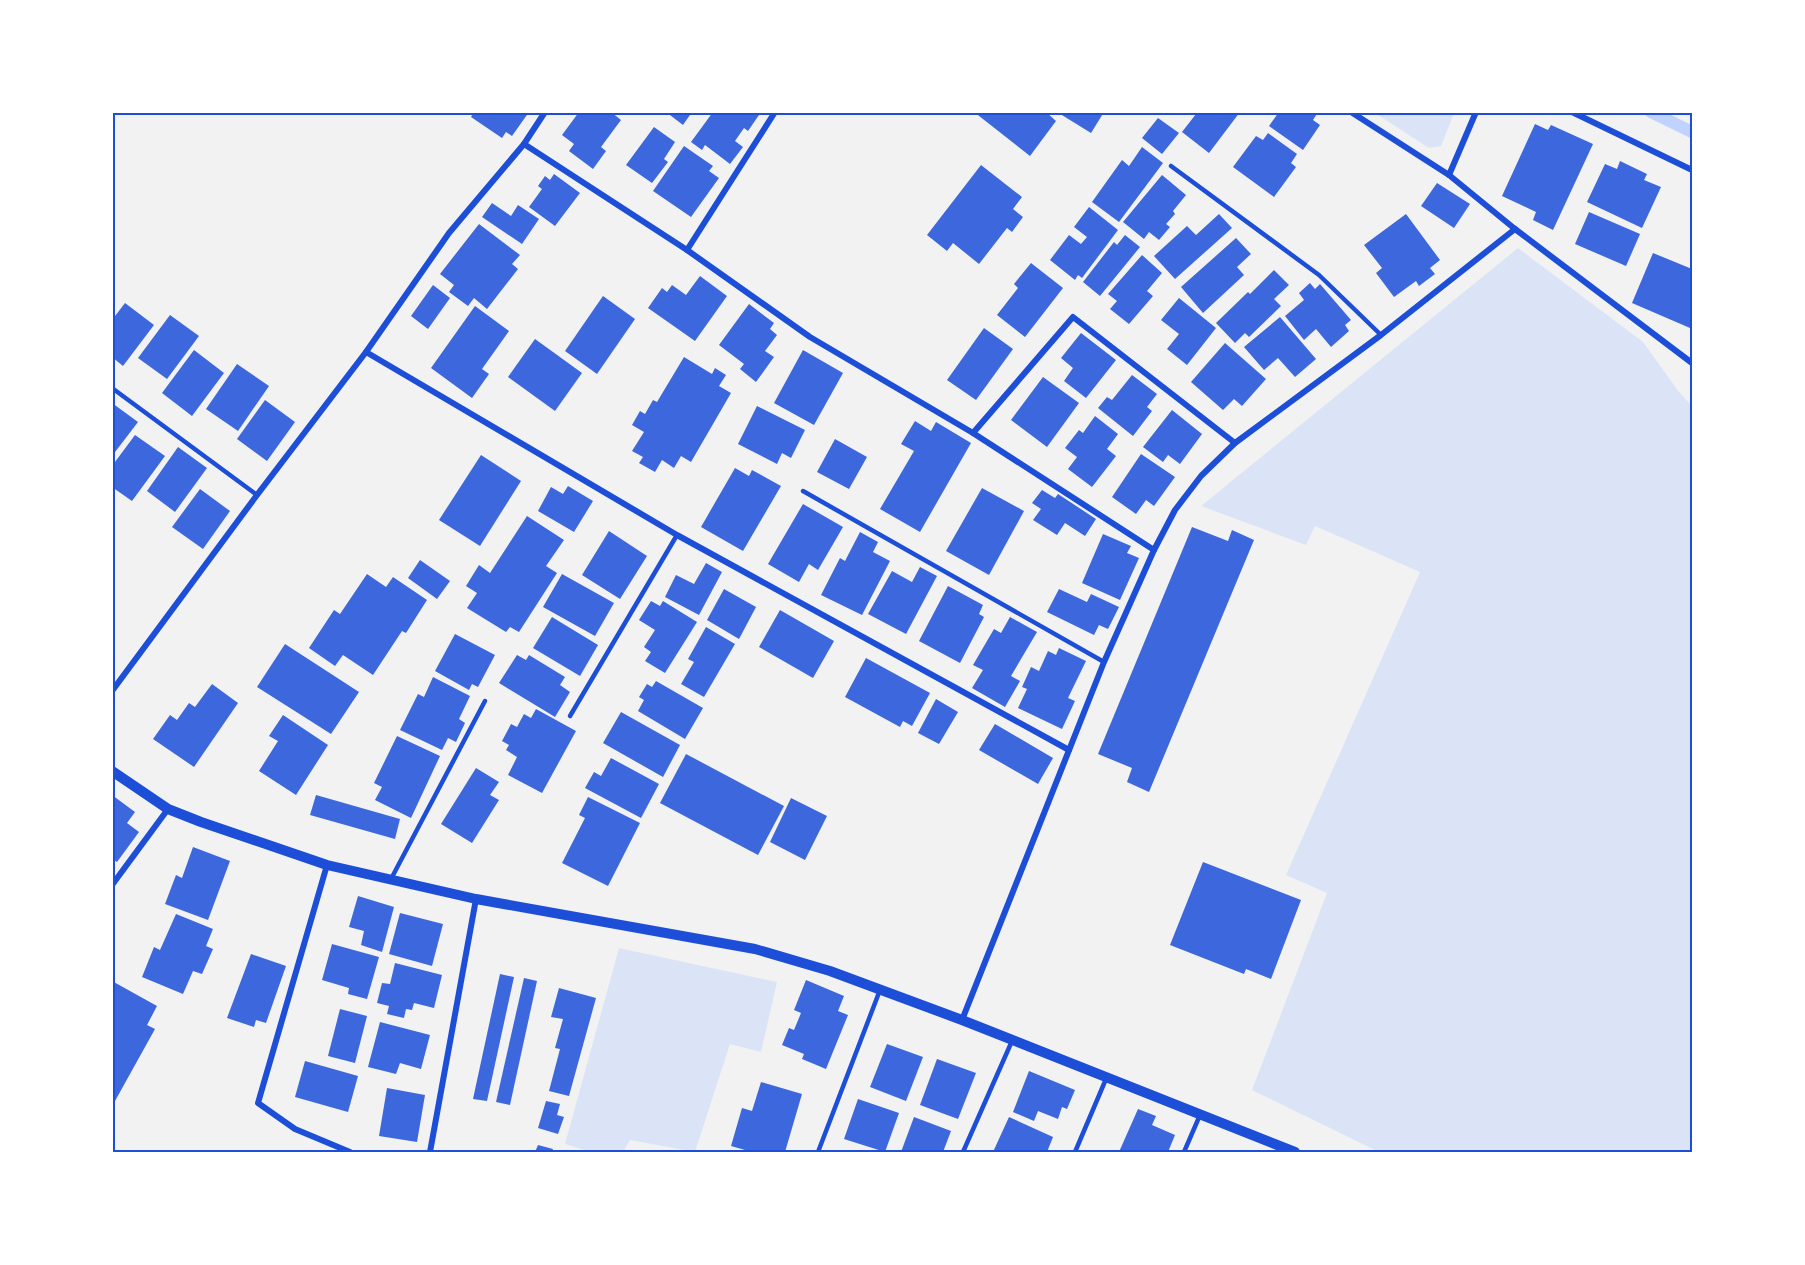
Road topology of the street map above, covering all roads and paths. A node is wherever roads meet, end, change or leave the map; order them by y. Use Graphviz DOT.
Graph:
graph roads {
  1 [pos="544,112"];
  2 [pos="775,112"];
  3 [pos="1351,112"];
  4 [pos="1476,112"];
  5 [pos="1572,112"];
  6 [pos="524,144"];
  7 [pos="1171,166"];
  8 [pos="1692,170"];
  9 [pos="1449,176"];
  10 [pos="1515,229"];
  11 [pos="687,250"];
  12 [pos="1381,335"];
  13 [pos="366,352"];
  14 [pos="1692,363"];
  15 [pos="112,388"];
  16 [pos="973,433"];
  17 [pos="1235,443"];
  18 [pos="803,491"];
  19 [pos="257,495"];
  20 [pos="677,535"];
  21 [pos="1154,550"];
  22 [pos="1104,662"];
  23 [pos="112,691"];
  24 [pos="485,701"];
  25 [pos="570,716"];
  26 [pos="1069,750"];
  27 [pos="112,771"];
  28 [pos="168,809"];
  29 [pos="327,864"];
  30 [pos="390,881"];
  31 [pos="112,885"];
  32 [pos="476,899"];
  33 [pos="880,990"];
  34 [pos="962,1020"];
  35 [pos="1012,1041"];
  36 [pos="1106,1079"];
  37 [pos="1200,1115"];
  38 [pos="350,1152"];
  39 [pos="430,1152"];
  40 [pos="818,1152"];
  41 [pos="963,1152"];
  42 [pos="1075,1152"];
  43 [pos="1184,1152"];
  44 [pos="1295,1152"];
  1 -- 6 [label="street"];
  2 -- 11 [label="street"];
  3 -- 9 [label="street"];
  4 -- 9 [label="street"];
  5 -- 8 [label="street"];
  6 -- 11 [label="street"];
  6 -- 13 [label="street"];
  7 -- 12 [label="lane"];
  9 -- 10 [label="street"];
  10 -- 12 [label="street"];
  10 -- 14 [label="street"];
  11 -- 16 [label="street"];
  12 -- 17 [label="street"];
  13 -- 19 [label="street"];
  13 -- 20 [label="street"];
  15 -- 19 [label="lane"];
  16 -- 17 [label="street"];
  16 -- 21 [label="street"];
  17 -- 21 [label="street"];
  18 -- 22 [label="lane"];
  19 -- 23 [label="street"];
  20 -- 25 [label="lane"];
  20 -- 26 [label="street"];
  21 -- 22 [label="street"];
  22 -- 26 [label="street"];
  24 -- 30 [label="lane"];
  26 -- 34 [label="street"];
  27 -- 28 [label="street"];
  28 -- 29 [label="street"];
  28 -- 31 [label="street"];
  29 -- 30 [label="street"];
  29 -- 38 [label="street"];
  30 -- 32 [label="street"];
  32 -- 33 [label="street"];
  32 -- 39 [label="street"];
  33 -- 34 [label="street"];
  33 -- 40 [label="lane"];
  34 -- 35 [label="street"];
  35 -- 36 [label="street"];
  35 -- 41 [label="lane"];
  36 -- 37 [label="street"];
  36 -- 42 [label="lane"];
  37 -- 43 [label="lane"];
  37 -- 44 [label="street"];
}
